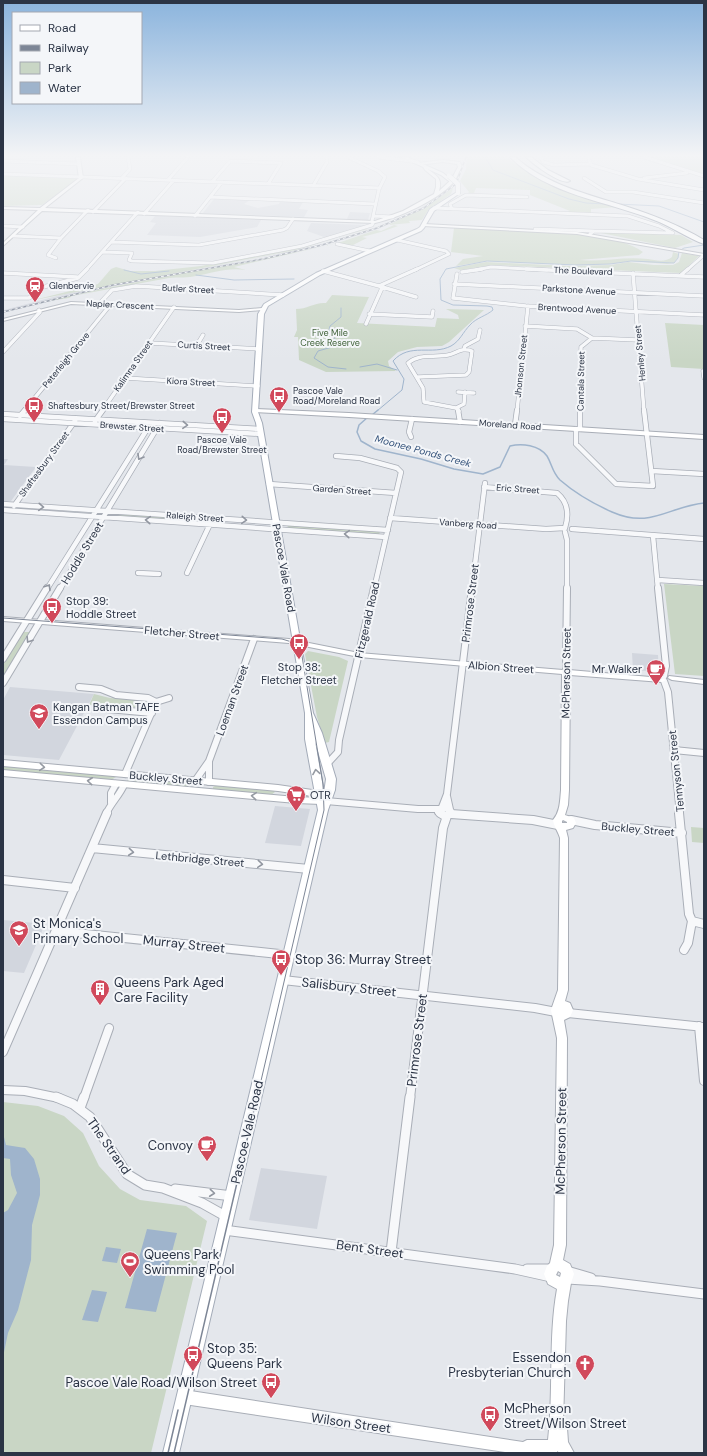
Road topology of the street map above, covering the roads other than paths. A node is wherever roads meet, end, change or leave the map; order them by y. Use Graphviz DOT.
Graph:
graph roads {
  1 [pos="25,225"];
  2 [pos="76,225"];
  3 [pos="126,225"];
  4 [pos="289,225"];
  5 [pos="372,225"];
  6 [pos="424,225"];
  7 [pos="656,225"];
  8 [pos="671,225"];
  9 [pos="684,225"];
  10 [pos="3,226"];
  11 [pos="23,227"];
  12 [pos="535,229"];
  13 [pos="592,233"];
  14 [pos="704,235"];
  15 [pos="13,236"];
  16 [pos="61,238"];
  17 [pos="396,240"];
  18 [pos="111,242"];
  19 [pos="704,242"];
  20 [pos="3,244"];
  21 [pos="337,244"];
  22 [pos="370,251"];
  23 [pos="102,252"];
  24 [pos="704,255"];
  25 [pos="56,258"];
  26 [pos="323,271"];
  27 [pos="462,272"];
  28 [pos="3,273"];
  29 [pos="633,273"];
  30 [pos="457,274"];
  31 [pos="681,276"];
  32 [pos="79,277"];
  33 [pos="704,277"];
  34 [pos="454,284"];
  35 [pos="380,287"];
  36 [pos="635,293"];
  37 [pos="283,295"];
  38 [pos="704,296"];
  39 [pos="416,297"];
  40 [pos="3,298"];
  41 [pos="99,304"];
  42 [pos="111,304"];
  43 [pos="528,306"];
  44 [pos="174,307"];
  45 [pos="39,310"];
  46 [pos="433,311"];
  47 [pos="262,312"];
  48 [pos="636,312"];
  49 [pos="370,314"];
  50 [pos="704,315"];
  51 [pos="3,320"];
  52 [pos="366,324"];
  53 [pos="526,326"];
  54 [pos="480,330"];
  55 [pos="203,334"];
  56 [pos="592,338"];
  57 [pos="638,340"];
  58 [pos="149,343"];
  59 [pos="197,345"];
  60 [pos="259,349"];
  61 [pos="464,349"];
  62 [pos="3,352"];
  63 [pos="703,371"];
  64 [pos="418,377"];
  65 [pos="124,378"];
  66 [pos="704,378"];
  67 [pos="258,386"];
  68 [pos="458,392"];
  69 [pos="465,392"];
  70 [pos="474,393"];
  71 [pos="456,408"];
  72 [pos="258,409"];
  73 [pos="3,414"];
  74 [pos="20,415"];
  75 [pos="78,418"];
  76 [pos="3,419"];
  77 [pos="412,419"];
  78 [pos="16,420"];
  79 [pos="96,420"];
  80 [pos="460,422"];
  81 [pos="74,423"];
  82 [pos="151,423"];
  83 [pos="160,423"];
  84 [pos="92,424"];
  85 [pos="515,425"];
  86 [pos="147,428"];
  87 [pos="157,429"];
  88 [pos="260,429"];
  89 [pos="578,429"];
  90 [pos="647,433"];
  91 [pos="411,437"];
  92 [pos="704,437"];
  93 [pos="336,456"];
  94 [pos="652,471"];
  95 [pos="704,474"];
  96 [pos="270,485"];
  97 [pos="484,485"];
  98 [pos="396,493"];
  99 [pos="3,504"];
  100 [pos="15,505"];
  101 [pos="3,510"];
  102 [pos="12,510"];
  103 [pos="107,511"];
  104 [pos="93,513"];
  105 [pos="103,517"];
  106 [pos="212,518"];
  107 [pos="390,518"];
  108 [pos="210,524"];
  109 [pos="479,524"];
  110 [pos="276,526"];
  111 [pos="567,530"];
  112 [pos="387,533"];
  113 [pos="653,536"];
  114 [pos="704,539"];
  115 [pos="138,573"];
  116 [pos="187,573"];
  117 [pos="159,574"];
  118 [pos="658,580"];
  119 [pos="704,583"];
  120 [pos="3,619"];
  121 [pos="27,621"];
  122 [pos="40,622"];
  123 [pos="254,639"];
  124 [pos="296,642"];
  125 [pos="359,655"];
  126 [pos="3,659"];
  127 [pos="462,664"];
  128 [pos="566,671"];
  129 [pos="667,679"];
  130 [pos="700,681"];
  131 [pos="3,682"];
  132 [pos="79,687"];
  133 [pos="169,698"];
  134 [pos="156,702"];
  135 [pos="108,709"];
  136 [pos="152,713"];
  137 [pos="309,713"];
  138 [pos="674,750"];
  139 [pos="704,753"];
  140 [pos="209,761"];
  141 [pos="3,763"];
  142 [pos="328,764"];
  143 [pos="3,773"];
  144 [pos="126,774"];
  145 [pos="195,781"];
  146 [pos="209,782"];
  147 [pos="120,784"];
  148 [pos="278,788"];
  149 [pos="191,791"];
  150 [pos="205,792"];
  151 [pos="279,798"];
  152 [pos="322,801"];
  153 [pos="445,811"];
  154 [pos="564,822"];
  155 [pos="682,833"];
  156 [pos="92,848"];
  157 [pos="309,869"];
  158 [pos="3,880"];
  159 [pos="75,888"];
  160 [pos="692,921"];
  161 [pos="704,924"];
  162 [pos="56,931"];
  163 [pos="684,950"];
  164 [pos="288,955"];
  165 [pos="283,980"];
  166 [pos="423,995"];
  167 [pos="562,1010"];
  168 [pos="702,1026"];
  169 [pos="109,1028"];
  170 [pos="3,1052"];
  171 [pos="704,1081"];
  172 [pos="3,1090"];
  173 [pos="80,1108"];
  174 [pos="163,1188"];
  175 [pos="232,1196"];
  176 [pos="227,1216"];
  177 [pos="224,1230"];
  178 [pos="391,1252"];
  179 [pos="559,1274"];
  180 [pos="704,1294"];
  181 [pos="184,1397"];
  182 [pos="518,1447"];
  183 [pos="561,1450"];
  184 [pos="171,1453"];
  185 [pos="538,1453"];
  1 -- 11 [label="street"];
  2 -- 16 [label="street"];
  3 -- 18 [label="street"];
  4 -- 18 [label="street"];
  5 -- 23 [label="street"];
  6 -- 12 [label="street"];
  6 -- 17 [label="main road"];
  7 -- 13 [label="street"];
  8 -- 19 [label="highway"];
  9 -- 14 [label="highway"];
  10 -- 11 [label="street"];
  11 -- 15 [label="street"];
  12 -- 13 [label="street"];
  12 -- 13 [label="street"];
  13 -- 24 [label="street"];
  15 -- 16 [label="street"];
  15 -- 20 [label="street"];
  16 -- 25 [label="street"];
  17 -- 22 [label="main road"];
  17 -- 35 [label="street"];
  18 -- 23 [label="street"];
  21 -- 22 [label="street"];
  22 -- 26 [label="main road"];
  23 -- 32 [label="street"];
  24 -- 31 [label="street"];
  26 -- 35 [label="street"];
  26 -- 37 [label="main road"];
  27 -- 29 [label="street, The Boulevard"];
  28 -- 32 [label="street"];
  29 -- 31 [label="street, The Boulevard"];
  29 -- 36 [label="street, Henley Street"];
  30 -- 34 [label="street"];
  31 -- 33 [label="street, The Boulevard"];
  32 -- 40 [label="street"];
  34 -- 36 [label="street, Parkstone Avenue"];
  34 -- 43 [label="street, Brentwood Avenue"];
  35 -- 39 [label="street"];
  35 -- 49 [label="street"];
  36 -- 38 [label="street, Parkstone Avenue"];
  36 -- 48 [label="street, Henley Street"];
  37 -- 41 [label="street, Butler Street"];
  37 -- 47 [label="main road"];
  41 -- 42 [label="street, Napier Crescent"];
  41 -- 45 [label="street, Napier Crescent"];
  42 -- 44 [label="street, Napier Crescent"];
  42 -- 74 [label="street, Peterleigh Grove"];
  43 -- 48 [label="street, Brentwood Avenue"];
  43 -- 53 [label="street, Jhonson Street"];
  44 -- 47 [label="street, Napier Crescent"];
  44 -- 58 [label="street, Kalimna Street"];
  45 -- 51 [label="street, Napier Crescent"];
  45 -- 62 [label="street"];
  46 -- 49 [label="street"];
  47 -- 60 [label="main road, Pascoe Vale Road"];
  48 -- 50 [label="street, Brentwood Avenue"];
  48 -- 57 [label="street, Henley Street"];
  49 -- 52 [label="street"];
  53 -- 56 [label="street"];
  53 -- 85 [label="street, Jhonson Street"];
  54 -- 61 [label="street"];
  55 -- 59 [label="street"];
  56 -- 57 [label="street"];
  56 -- 89 [label="street, Cantala Street"];
  57 -- 90 [label="street, Henley Street"];
  58 -- 59 [label="street, Curtis Street"];
  58 -- 65 [label="street, Kalimna Street"];
  59 -- 60 [label="street, Curtis Street"];
  60 -- 67 [label="main road, Pascoe Vale Road"];
  61 -- 64 [label="street"];
  61 -- 64 [label="street"];
  63 -- 66 [label="street"];
  64 -- 71 [label="street"];
  65 -- 67 [label="street, Kiora Street"];
  65 -- 79 [label="street, Kalimna Street"];
  67 -- 72 [label="main road, Pascoe Vale Road"];
  68 -- 69 [label="street"];
  69 -- 70 [label="street"];
  69 -- 71 [label="street"];
  71 -- 80 [label="street"];
  72 -- 77 [label="street, Moreland Road"];
  72 -- 88 [label="main road, Pascoe Vale Road"];
  73 -- 74 [label="street, Brewster Street"];
  74 -- 75 [label="street, Brewster Street"];
  74 -- 78 [label="street, Peterleigh Grove"];
  75 -- 79 [label="street, Brewster Street"];
  75 -- 81 [label="street, Shaftesbury Street"];
  76 -- 78 [label="street, Brewster Street"];
  77 -- 80 [label="street, Moreland Road"];
  77 -- 91 [label="street"];
  78 -- 81 [label="street, Brewster Street"];
  79 -- 82 [label="street, Brewster Street"];
  79 -- 84 [label="street, Kalimna Street"];
  80 -- 85 [label="street, Moreland Road"];
  81 -- 84 [label="street, Brewster Street"];
  81 -- 100 [label="street, Shaftesbury Street"];
  82 -- 83 [label="street, Brewster Street"];
  82 -- 86 [label="street, Hoddle Street"];
  83 -- 87 [label="street, Hoddle Street"];
  83 -- 88 [label="street, Brewster Street, one-way"];
  84 -- 86 [label="street, Brewster Street"];
  85 -- 89 [label="street, Moreland Road"];
  86 -- 87 [label="street, Brewster Street"];
  86 -- 104 [label="street, Hoddle Street"];
  87 -- 88 [label="street, Brewster Street"];
  87 -- 103 [label="street, Hoddle Street, one-way"];
  88 -- 96 [label="main road, Pascoe Vale Road"];
  89 -- 90 [label="street, Moreland Road"];
  89 -- 94 [label="street"];
  90 -- 92 [label="street, Moreland Road"];
  90 -- 94 [label="street, Henley Street"];
  93 -- 98 [label="street, Fitzgerald Road"];
  94 -- 95 [label="street"];
  96 -- 98 [label="street, Garden Street"];
  96 -- 110 [label="main road, Pascoe Vale Road"];
  97 -- 109 [label="street, Primrose Street"];
  97 -- 111 [label="street, Eric Street"];
  98 -- 107 [label="street, Fitzgerald Road"];
  99 -- 100 [label="street, Raleigh Street"];
  100 -- 102 [label="street, Shaftesbury Street"];
  100 -- 104 [label="street, Raleigh Street, one-way"];
  101 -- 102 [label="street, Raleigh Street"];
  102 -- 104 [label="street, Raleigh Street"];
  103 -- 104 [label="street, Raleigh Street"];
  103 -- 105 [label="street, Hoddle Street"];
  103 -- 106 [label="street, Raleigh Street"];
  104 -- 105 [label="street, Raleigh Street"];
  121 -- 104 [label="street, Hoddle Street, one-way"];
  108 -- 105 [label="street, Raleigh Street, one-way"];
  105 -- 122 [label="street, Hoddle Street"];
  106 -- 108 [label="street"];
  106 -- 110 [label="street, Raleigh Street, one-way"];
  107 -- 109 [label="street, Vanberg Road"];
  107 -- 112 [label="street, Fitzgerald Road"];
  108 -- 110 [label="street, Raleigh Street"];
  108 -- 116 [label="street"];
  109 -- 111 [label="street, Vanberg Road"];
  109 -- 127 [label="street, Primrose Street"];
  110 -- 112 [label="street, Raleigh Street"];
  110 -- 124 [label="main road, Pascoe Vale Road"];
  111 -- 113 [label="street, Vanberg Road"];
  111 -- 128 [label="street, McPherson Street"];
  112 -- 125 [label="street, Fitzgerald Road"];
  113 -- 114 [label="street, Vanberg Road"];
  113 -- 118 [label="street"];
  115 -- 117 [label="street"];
  118 -- 119 [label="street"];
  118 -- 129 [label="street"];
  120 -- 121 [label="street, Fletcher Street"];
  121 -- 122 [label="street, Fletcher Street"];
  121 -- 126 [label="street, Hoddle Street"];
  122 -- 123 [label="street, Fletcher Street"];
  122 -- 131 [label="street, Hoddle Street, one-way"];
  123 -- 124 [label="street, Fletcher Street"];
  123 -- 140 [label="street, Loeman Street"];
  124 -- 125 [label="street, Fletcher Street"];
  124 -- 137 [label="main road, Pascoe Vale Road"];
  125 -- 127 [label="street, Albion Street"];
  125 -- 142 [label="street, Fitzgerald Road"];
  127 -- 128 [label="street, Albion Street"];
  127 -- 153 [label="street, Primrose Street"];
  128 -- 129 [label="street, Albion Street"];
  128 -- 154 [label="street, McPherson Street"];
  129 -- 130 [label="street, Albion Street"];
  129 -- 138 [label="street, Tennyson Street"];
  132 -- 134 [label="street"];
  133 -- 134 [label="street"];
  134 -- 136 [label="street"];
  135 -- 136 [label="street"];
  136 -- 144 [label="street"];
  137 -- 142 [label="main road, Pascoe Vale Road"];
  152 -- 137 [label="main road, Pascoe Vale Road, one-way"];
  138 -- 139 [label="street"];
  138 -- 155 [label="street, Tennyson Street"];
  140 -- 145 [label="street, Loeman Street"];
  140 -- 146 [label="street, Loeman Street"];
  141 -- 144 [label="street, Buckley Street, one-way"];
  142 -- 152 [label="main road, Pascoe Vale Road"];
  147 -- 143 [label="street, Buckley Street, one-way"];
  144 -- 145 [label="street, Buckley Street"];
  144 -- 147 [label="street"];
  145 -- 146 [label="street, Buckley Street"];
  145 -- 149 [label="street"];
  146 -- 148 [label="street, Buckley Street"];
  146 -- 150 [label="street"];
  147 -- 149 [label="street, Buckley Street"];
  147 -- 156 [label="street"];
  148 -- 151 [label="street"];
  148 -- 152 [label="street, Buckley Street"];
  149 -- 150 [label="street, Buckley Street"];
  151 -- 150 [label="street, Buckley Street, one-way"];
  151 -- 152 [label="street, Buckley Street"];
  152 -- 153 [label="street, Buckley Street"];
  152 -- 157 [label="main road, Pascoe Vale Road"];
  153 -- 154 [label="street, Buckley Street"];
  153 -- 166 [label="street, Primrose Street"];
  154 -- 155 [label="street, Buckley Street"];
  154 -- 167 [label="street, McPherson Street"];
  155 -- 160 [label="street, Tennyson Street"];
  156 -- 157 [label="street, Lethbridge Street, one-way"];
  156 -- 159 [label="street"];
  157 -- 164 [label="main road, Pascoe Vale Road"];
  158 -- 159 [label="street"];
  159 -- 162 [label="street"];
  160 -- 161 [label="street"];
  160 -- 163 [label="street"];
  162 -- 164 [label="street, Murray Street"];
  162 -- 170 [label="street"];
  164 -- 165 [label="main road, Pascoe Vale Road"];
  165 -- 166 [label="street, Salisbury Street"];
  165 -- 175 [label="main road, Pascoe Vale Road"];
  166 -- 167 [label="street, Salisbury Street"];
  166 -- 178 [label="street, Primrose Street"];
  167 -- 168 [label="street, Salisbury Street"];
  167 -- 179 [label="street, McPherson Street"];
  168 -- 171 [label="street"];
  169 -- 173 [label="street, The Strand"];
  172 -- 173 [label="street, The Strand"];
  173 -- 174 [label="street, The Strand"];
  174 -- 175 [label="street, The Strand, one-way"];
  174 -- 176 [label="street, The Strand"];
  175 -- 176 [label="main road, Pascoe Vale Road"];
  176 -- 177 [label="main road, Pascoe Vale Road"];
  177 -- 178 [label="street, Bent Street"];
  177 -- 181 [label="main road, Pascoe Vale Road"];
  178 -- 179 [label="street, Bent Street"];
  179 -- 180 [label="street, Bent Street"];
  179 -- 183 [label="street, McPherson Street"];
  181 -- 182 [label="street, Wilson Street"];
  181 -- 184 [label="main road, Pascoe Vale Road"];
  182 -- 183 [label="street, Wilson Street"];
  182 -- 185 [label="street, Wilson Street"];
}
